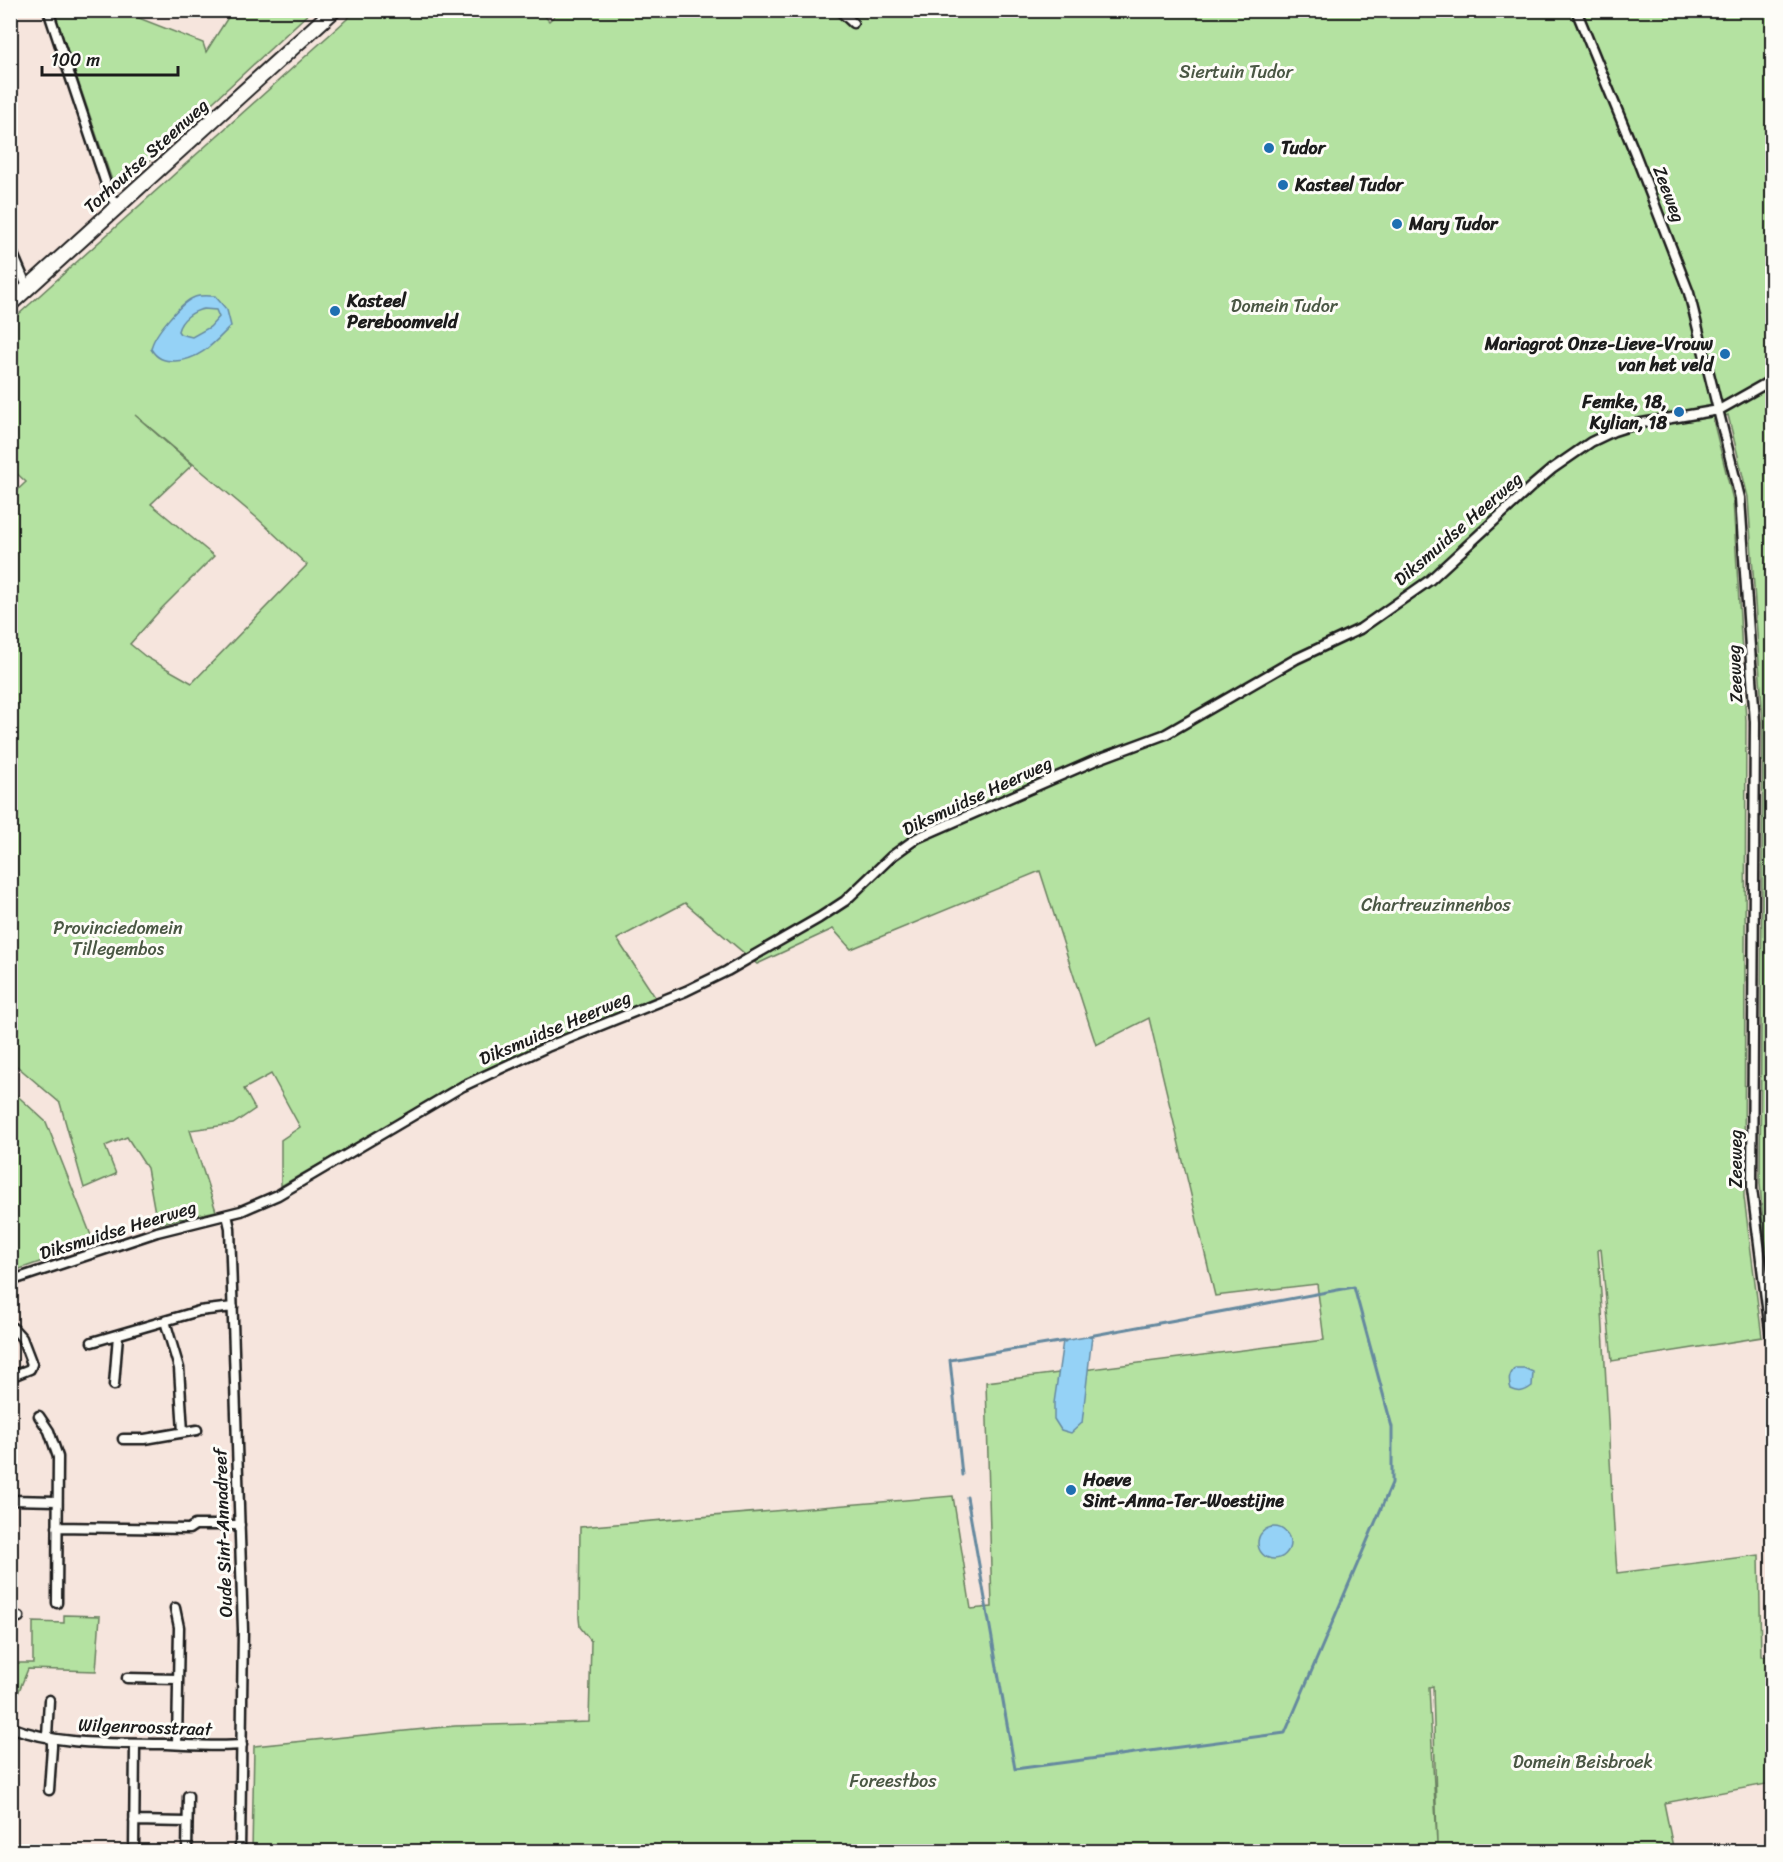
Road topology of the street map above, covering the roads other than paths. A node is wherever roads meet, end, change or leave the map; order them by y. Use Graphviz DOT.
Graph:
graph roads {
  1 [pos="48,10"];
  2 [pos="334,10"];
  3 [pos="839,10"];
  4 [pos="1576,10"];
  5 [pos="853,23"];
  6 [pos="118,206"];
  7 [pos="10,247"];
  8 [pos="28,289"];
  9 [pos="10,304"];
  10 [pos="1773,380"];
  11 [pos="1719,410"];
  12 [pos="227,1215"];
  13 [pos="10,1281"];
  14 [pos="233,1307"];
  15 [pos="165,1321"];
  16 [pos="13,1328"];
  17 [pos="118,1335"];
  18 [pos="92,1342"];
  19 [pos="1773,1363"];
  20 [pos="10,1377"];
  21 [pos="114,1385"];
  22 [pos="39,1416"];
  23 [pos="196,1430"];
  24 [pos="183,1432"];
  25 [pos="123,1439"];
  26 [pos="10,1500"];
  27 [pos="57,1501"];
  28 [pos="240,1525"];
  29 [pos="57,1527"];
  30 [pos="57,1603"];
  31 [pos="175,1608"];
  32 [pos="127,1678"];
  33 [pos="178,1679"];
  34 [pos="49,1700"];
  35 [pos="10,1727"];
  36 [pos="46,1737"];
  37 [pos="135,1744"];
  38 [pos="177,1744"];
  39 [pos="243,1745"];
  40 [pos="49,1790"];
  41 [pos="188,1796"];
  42 [pos="134,1821"];
  43 [pos="187,1822"];
  44 [pos="134,1851"];
  45 [pos="187,1851"];
  46 [pos="240,1851"];
  1 -- 6 [label="street"];
  2 -- 6 [label="main road, Torhoutse Steenweg"];
  3 -- 5 [label="street"];
  4 -- 11 [label="street, Zeeweg"];
  6 -- 8 [label="main road, Torhoutse Steenweg"];
  7 -- 8 [label="street"];
  8 -- 9 [label="main road, Torhoutse Steenweg"];
  10 -- 11 [label="street, Diksmuidse Heerweg"];
  11 -- 12 [label="street, Diksmuidse Heerweg"];
  11 -- 19 [label="street, Zeeweg"];
  12 -- 13 [label="street, Diksmuidse Heerweg"];
  12 -- 14 [label="street, Oude Sint-Annadreef"];
  14 -- 15 [label="street"];
  14 -- 28 [label="street, Oude Sint-Annadreef"];
  15 -- 17 [label="street"];
  15 -- 24 [label="street"];
  16 -- 20 [label="street"];
  17 -- 18 [label="street"];
  17 -- 21 [label="street"];
  22 -- 27 [label="street"];
  23 -- 24 [label="street"];
  24 -- 25 [label="street"];
  26 -- 27 [label="street"];
  27 -- 29 [label="street"];
  28 -- 29 [label="street"];
  28 -- 39 [label="street, Oude Sint-Annadreef"];
  29 -- 30 [label="street"];
  31 -- 33 [label="street"];
  32 -- 33 [label="street"];
  33 -- 38 [label="street"];
  34 -- 36 [label="street"];
  35 -- 36 [label="street, Wilgenroosstraat"];
  36 -- 37 [label="street, Wilgenroosstraat"];
  36 -- 40 [label="street"];
  37 -- 38 [label="street, Wilgenroosstraat"];
  37 -- 42 [label="street"];
  38 -- 39 [label="street, Wilgenroosstraat"];
  39 -- 46 [label="street, Oude Sint-Annadreef"];
  41 -- 43 [label="street"];
  42 -- 43 [label="street"];
  42 -- 44 [label="street"];
  43 -- 45 [label="street"];
}
